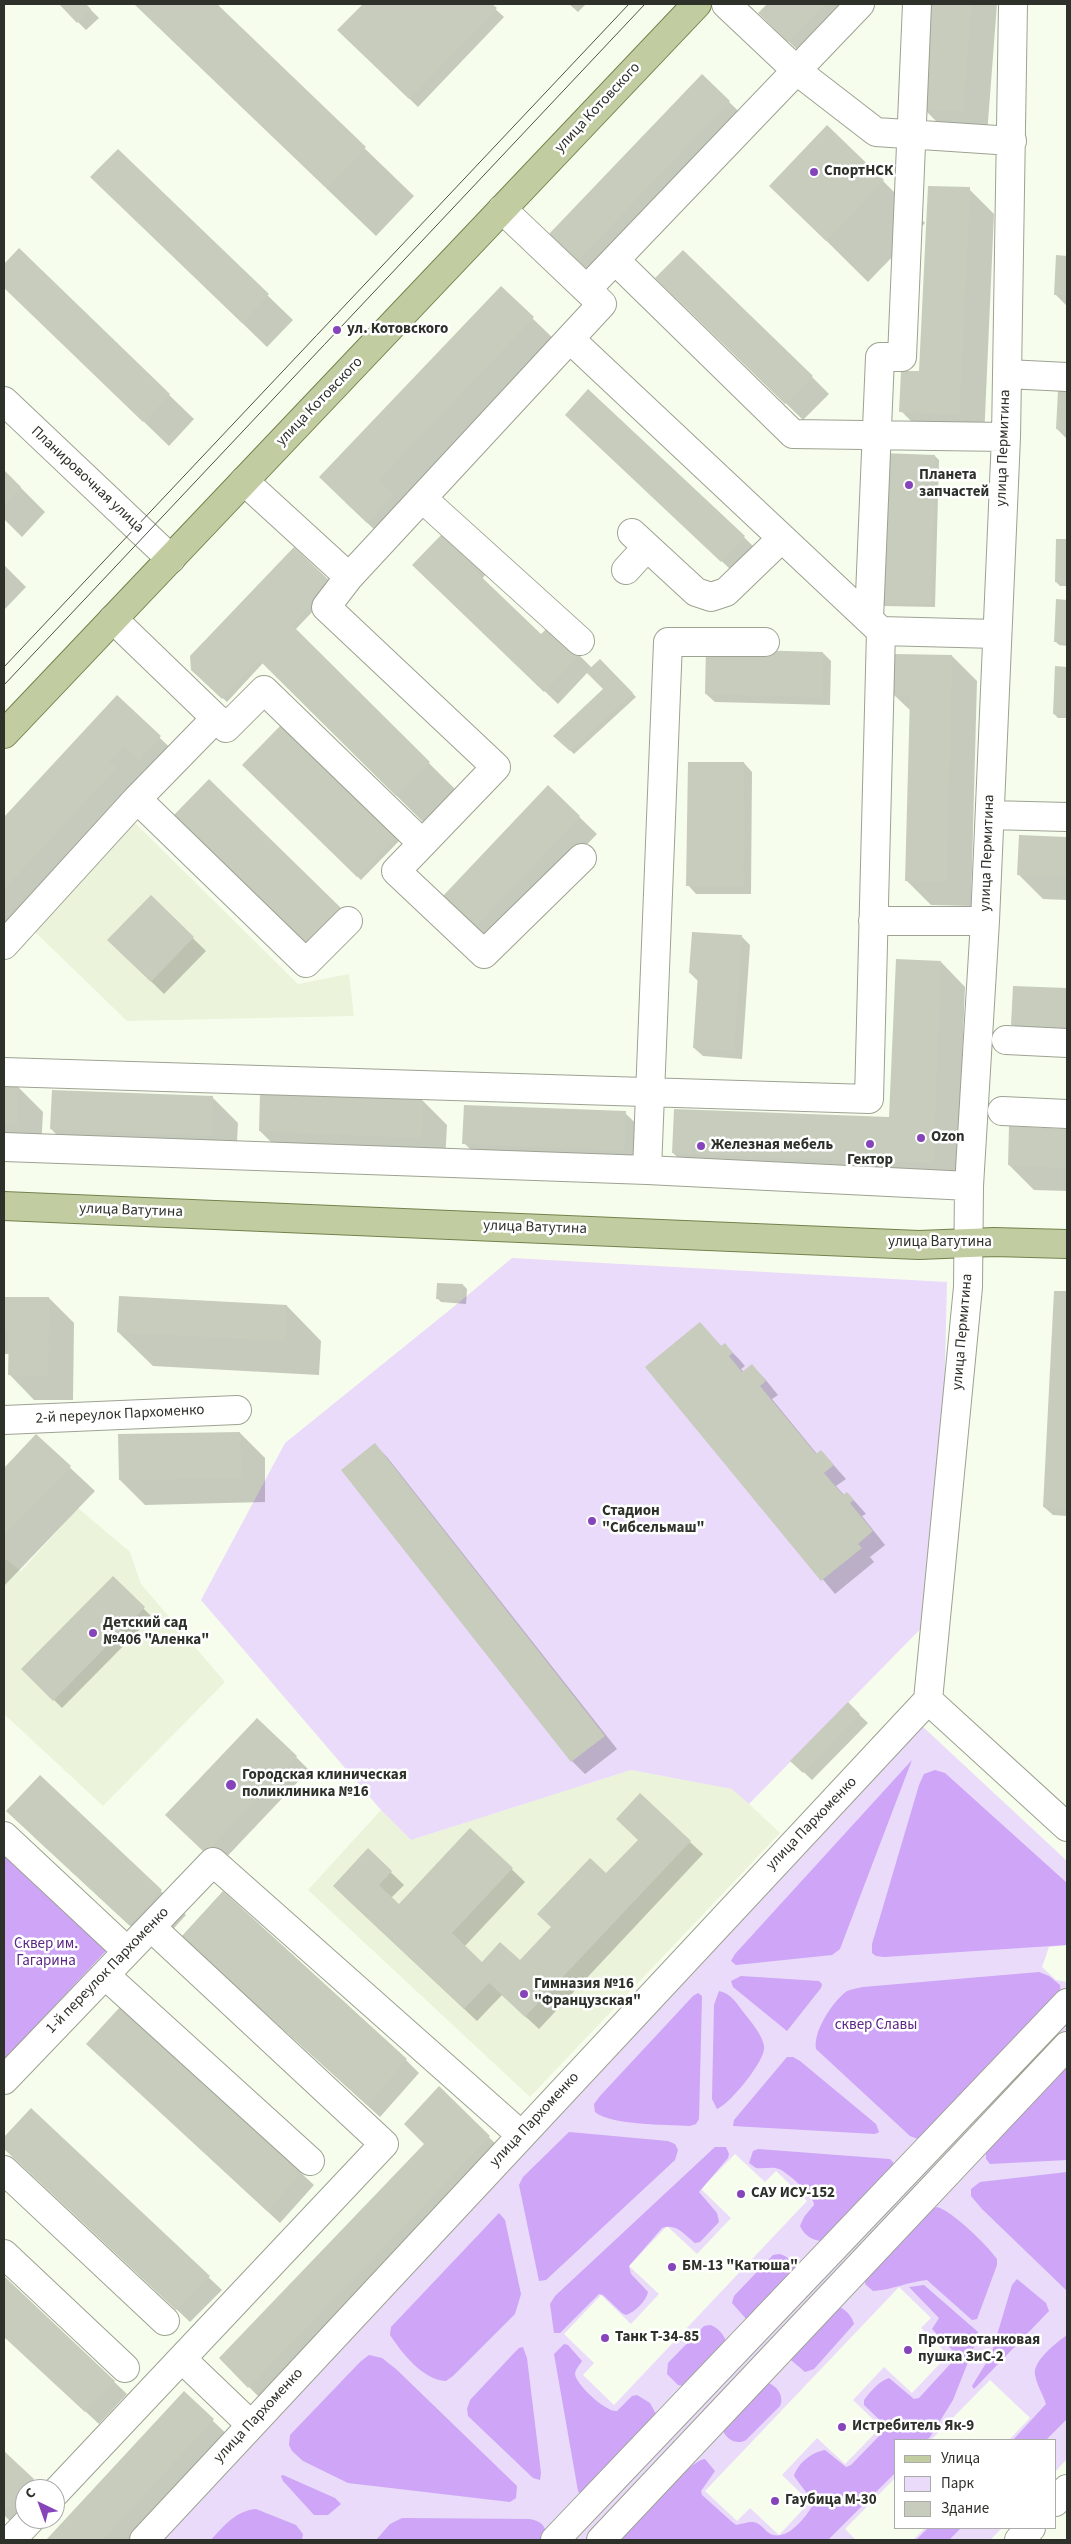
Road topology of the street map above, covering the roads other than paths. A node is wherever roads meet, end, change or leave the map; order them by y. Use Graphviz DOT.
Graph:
graph roads {
  1 [pos="697,4"];
  2 [pos="726,4"];
  3 [pos="860,4"];
  4 [pos="917,4"];
  5 [pos="1013,4"];
  6 [pos="796,70"];
  7 [pos="911,134"];
  8 [pos="1012,141"];
  9 [pos="502,209"];
  10 [pos="615,260"];
  11 [pos="587,289"];
  12 [pos="571,340"];
  13 [pos="1007,374"];
  14 [pos="1067,377"];
  15 [pos="4,401"];
  16 [pos="877,435"];
  17 [pos="1006,436"];
  18 [pos="244,481"];
  19 [pos="423,499"];
  20 [pos="782,538"];
  21 [pos="170,559"];
  22 [pos="626,570"];
  23 [pos="349,577"];
  24 [pos="113,619"];
  25 [pos="875,625"];
  26 [pos="996,634"];
  27 [pos="580,640"];
  28 [pos="765,642"];
  29 [pos="216,718"];
  30 [pos="4,734"];
  31 [pos="137,799"];
  32 [pos="990,815"];
  33 [pos="1067,817"];
  34 [pos="422,843"];
  35 [pos="582,858"];
  36 [pos="348,921"];
  37 [pos="873,921"];
  38 [pos="985,921"];
  39 [pos="4,945"];
  40 [pos="1006,1040"];
  41 [pos="1067,1043"];
  42 [pos="4,1072"];
  43 [pos="651,1092"];
  44 [pos="1002,1111"];
  45 [pos="1067,1114"];
  46 [pos="4,1147"];
  47 [pos="647,1170"];
  48 [pos="970,1186"];
  49 [pos="4,1206"];
  50 [pos="969,1243"];
  51 [pos="1067,1244"];
  52 [pos="237,1410"];
  53 [pos="4,1420"];
  54 [pos="928,1700"];
  55 [pos="1067,1827"];
  56 [pos="4,1836"];
  57 [pos="151,1927"];
  58 [pos="127,1952"];
  59 [pos="105,1975"];
  60 [pos="1067,2003"];
  61 [pos="1067,2046"];
  62 [pos="4,2080"];
  63 [pos="521,2135"];
  64 [pos="310,2160"];
  65 [pos="4,2170"];
  66 [pos="4,2254"];
  67 [pos="165,2321"];
  68 [pos="182,2359"];
  69 [pos="125,2368"];
  70 [pos="251,2425"];
  71 [pos="65,2482"];
  72 [pos="1067,2489"];
  73 [pos="1056,2501"];
  74 [pos="21,2529"];
  75 [pos="11,2540"];
  76 [pos="144,2540"];
  77 [pos="555,2540"];
  78 [pos="601,2540"];
  1 -- 9 [label="main road, улица Котовского"];
  2 -- 6 [label="street"];
  3 -- 6 [label="street"];
  4 -- 7 [label="street"];
  5 -- 8 [label="street, улица Пермитина"];
  6 -- 7 [label="street"];
  6 -- 10 [label="street"];
  7 -- 8 [label="street"];
  7 -- 16 [label="street"];
  8 -- 13 [label="street, улица Пермитина"];
  9 -- 11 [label="street"];
  9 -- 18 [label="main road, улица Котовского"];
  10 -- 11 [label="street"];
  10 -- 16 [label="street"];
  11 -- 12 [label="street"];
  12 -- 19 [label="street"];
  12 -- 20 [label="street"];
  13 -- 14 [label="street"];
  13 -- 17 [label="street, улица Пермитина"];
  15 -- 21 [label="street, Планировочная улица"];
  16 -- 17 [label="street"];
  16 -- 25 [label="street"];
  17 -- 26 [label="street, улица Пермитина"];
  18 -- 21 [label="main road, улица Котовского"];
  18 -- 23 [label="street"];
  19 -- 23 [label="street"];
  19 -- 27 [label="street"];
  20 -- 22 [label="street"];
  20 -- 25 [label="street"];
  21 -- 24 [label="main road, улица Котовского"];
  23 -- 34 [label="street"];
  24 -- 29 [label="street"];
  24 -- 30 [label="main road, улица Котовского"];
  25 -- 26 [label="street"];
  25 -- 37 [label="street"];
  26 -- 32 [label="street, улица Пермитина"];
  28 -- 43 [label="street"];
  29 -- 31 [label="street"];
  29 -- 34 [label="street"];
  31 -- 36 [label="street"];
  31 -- 39 [label="street"];
  32 -- 33 [label="street"];
  32 -- 38 [label="street, улица Пермитина"];
  34 -- 35 [label="street"];
  37 -- 38 [label="street"];
  37 -- 43 [label="street"];
  38 -- 48 [label="street, улица Пермитина"];
  40 -- 41 [label="street"];
  42 -- 43 [label="street"];
  43 -- 47 [label="street"];
  44 -- 45 [label="street"];
  46 -- 47 [label="street"];
  47 -- 48 [label="street"];
  48 -- 50 [label="street, улица Пермитина"];
  49 -- 50 [label="main road, улица Ватутина"];
  50 -- 51 [label="main road, улица Ватутина"];
  50 -- 54 [label="street, улица Пермитина"];
  52 -- 53 [label="street, 2-й переулок Пархоменко"];
  54 -- 55 [label="street"];
  54 -- 63 [label="street, улица Пархоменко"];
  56 -- 58 [label="street"];
  57 -- 58 [label="street, 1-й переулок Пархоменко"];
  57 -- 63 [label="street, 1-й переулок Пархоменко"];
  57 -- 68 [label="street"];
  58 -- 59 [label="street, 1-й переулок Пархоменко"];
  59 -- 62 [label="street, 1-й переулок Пархоменко"];
  59 -- 64 [label="street"];
  60 -- 77 [label="street"];
  61 -- 78 [label="street"];
  63 -- 70 [label="street, улица Пархоменко"];
  65 -- 67 [label="street"];
  66 -- 69 [label="street"];
  68 -- 70 [label="street"];
  68 -- 71 [label="street"];
  70 -- 76 [label="street, улица Пархоменко"];
  72 -- 73 [label="street"];
  74 -- 75 [label="street"];
}
